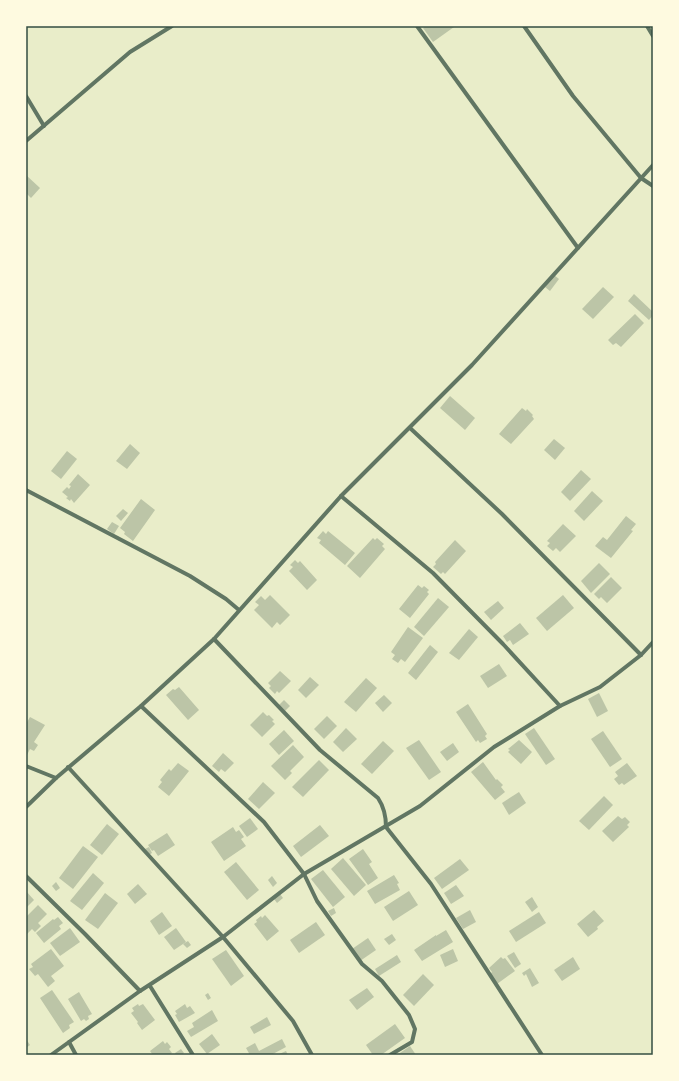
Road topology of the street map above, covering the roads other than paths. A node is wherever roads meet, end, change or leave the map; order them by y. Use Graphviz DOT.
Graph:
graph roads {
  1 [pos="172,26"];
  2 [pos="417,26"];
  3 [pos="524,26"];
  4 [pos="647,26"];
  5 [pos="653,36"];
  6 [pos="26,96"];
  7 [pos="44,126"];
  8 [pos="26,141"];
  9 [pos="653,165"];
  10 [pos="641,178"];
  11 [pos="653,186"];
  12 [pos="578,248"];
  13 [pos="410,428"];
  14 [pos="26,490"];
  15 [pos="342,496"];
  16 [pos="239,610"];
  17 [pos="214,639"];
  18 [pos="653,642"];
  19 [pos="641,655"];
  20 [pos="141,706"];
  21 [pos="560,706"];
  22 [pos="26,766"];
  23 [pos="68,767"];
  24 [pos="56,778"];
  25 [pos="26,807"];
  26 [pos="386,827"];
  27 [pos="304,874"];
  28 [pos="26,876"];
  29 [pos="223,937"];
  30 [pos="150,986"];
  31 [pos="140,991"];
  32 [pos="68,1042"];
  33 [pos="51,1055"];
  34 [pos="76,1055"];
  35 [pos="192,1055"];
  36 [pos="312,1055"];
  37 [pos="390,1055"];
  38 [pos="542,1055"];
  1 -- 7 [label="street"];
  2 -- 12 [label="street"];
  3 -- 10 [label="street"];
  4 -- 5 [label="street"];
  6 -- 7 [label="street"];
  7 -- 8 [label="street"];
  9 -- 10 [label="street"];
  10 -- 11 [label="street"];
  10 -- 12 [label="street"];
  12 -- 13 [label="street"];
  13 -- 15 [label="street"];
  13 -- 19 [label="street"];
  14 -- 16 [label="street"];
  15 -- 16 [label="street"];
  15 -- 21 [label="street"];
  16 -- 17 [label="street"];
  17 -- 20 [label="street"];
  17 -- 26 [label="street"];
  18 -- 19 [label="street"];
  19 -- 21 [label="street"];
  20 -- 23 [label="street"];
  20 -- 27 [label="street"];
  21 -- 26 [label="street"];
  22 -- 24 [label="street"];
  23 -- 24 [label="street"];
  23 -- 29 [label="street"];
  24 -- 25 [label="street"];
  26 -- 27 [label="street"];
  26 -- 38 [label="street"];
  27 -- 29 [label="street"];
  27 -- 37 [label="street"];
  28 -- 31 [label="street"];
  29 -- 30 [label="street"];
  29 -- 36 [label="street"];
  30 -- 31 [label="street"];
  30 -- 35 [label="street"];
  31 -- 32 [label="street"];
  32 -- 33 [label="street"];
  32 -- 34 [label="street"];
}
